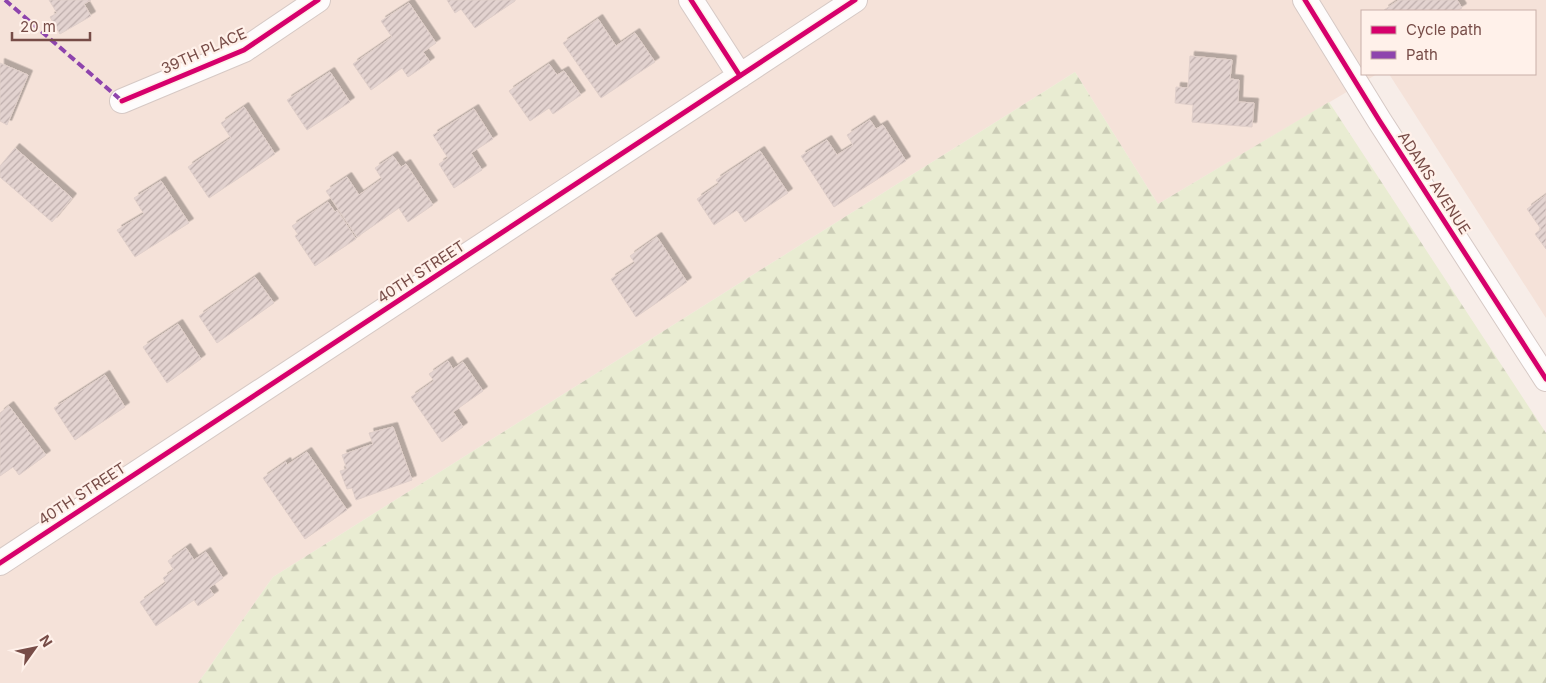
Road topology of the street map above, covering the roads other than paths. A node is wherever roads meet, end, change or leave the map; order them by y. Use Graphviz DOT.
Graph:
graph roads {
  1 [pos="318,0"];
  2 [pos="691,0"];
  3 [pos="855,0"];
  4 [pos="1305,0"];
  5 [pos="740,76"];
  6 [pos="122,101"];
  7 [pos="1546,379"];
  8 [pos="0,563"];
  1 -- 6 [label="street, 39TH PLACE"];
  2 -- 5 [label="street"];
  3 -- 5 [label="street, 40TH STREET"];
  4 -- 7 [label="street, ADAMS AVENUE"];
  5 -- 8 [label="street, 40TH STREET"];
}
